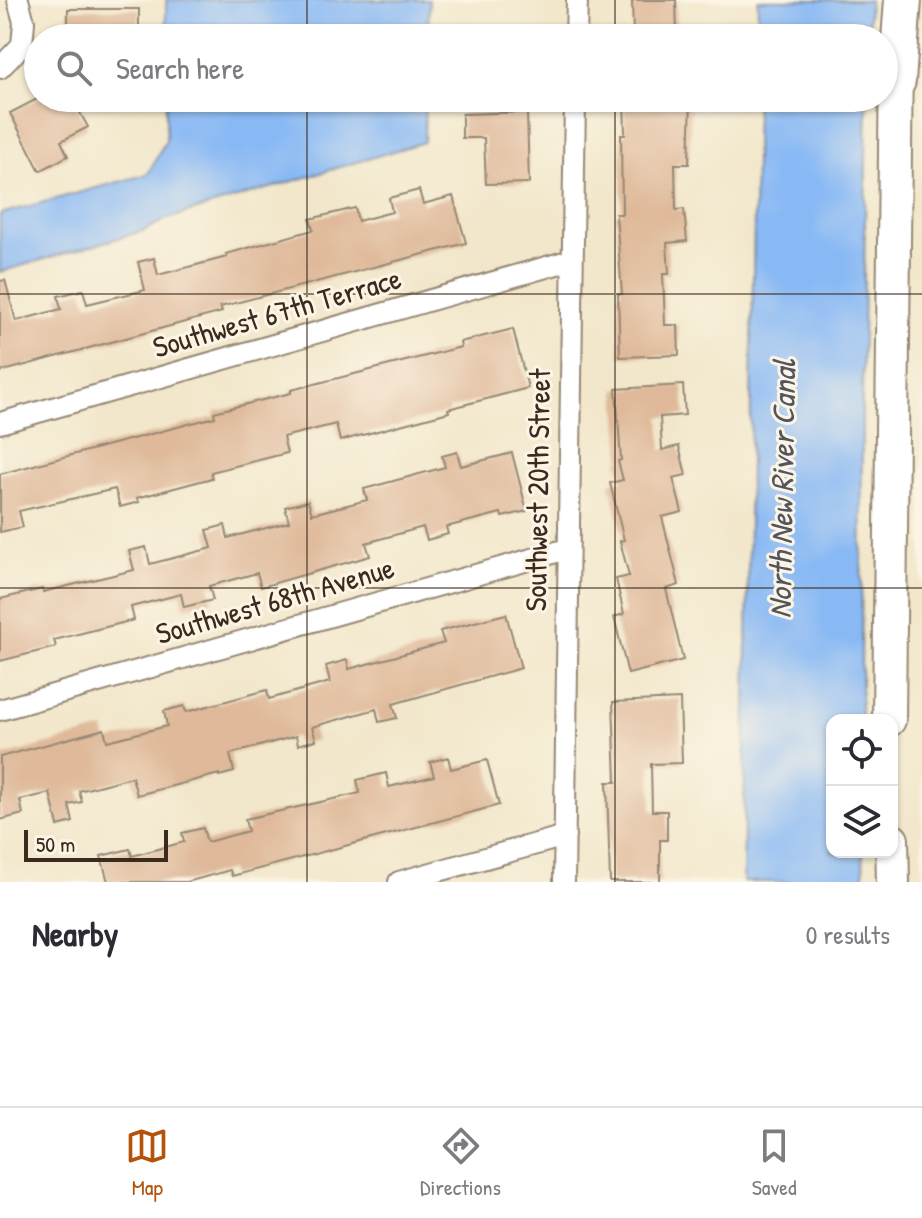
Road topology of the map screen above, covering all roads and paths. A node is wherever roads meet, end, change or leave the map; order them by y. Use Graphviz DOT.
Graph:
graph roads {
  1 [pos="18,0"];
  2 [pos="577,0"];
  3 [pos="893,0"];
  4 [pos="903,0"];
  5 [pos="576,24"];
  6 [pos="894,24"];
  7 [pos="0,68"];
  8 [pos="898,68"];
  9 [pos="575,112"];
  10 [pos="897,112"];
  11 [pos="571,260"];
  12 [pos="0,423"];
  13 [pos="567,549"];
  14 [pos="0,710"];
  15 [pos="889,714"];
  16 [pos="565,836"];
  17 [pos="892,858"];
  18 [pos="399,882"];
  19 [pos="564,882"];
  20 [pos="893,882"];
  1 -- 7 [label="street"];
  2 -- 5 [label="street"];
  3 -- 6 [label="main road"];
  4 -- 8 [label="highway"];
  9 -- 11 [label="street, Southwest 20th Street"];
  10 -- 15 [label="main road"];
  11 -- 12 [label="street, Southwest 67th Terrace"];
  11 -- 13 [label="street, Southwest 20th Street"];
  13 -- 14 [label="street, Southwest 68th Avenue"];
  13 -- 16 [label="street, Southwest 20th Street"];
  16 -- 18 [label="street"];
  16 -- 19 [label="street, Southwest 20th Street"];
  17 -- 20 [label="main road"];
}
